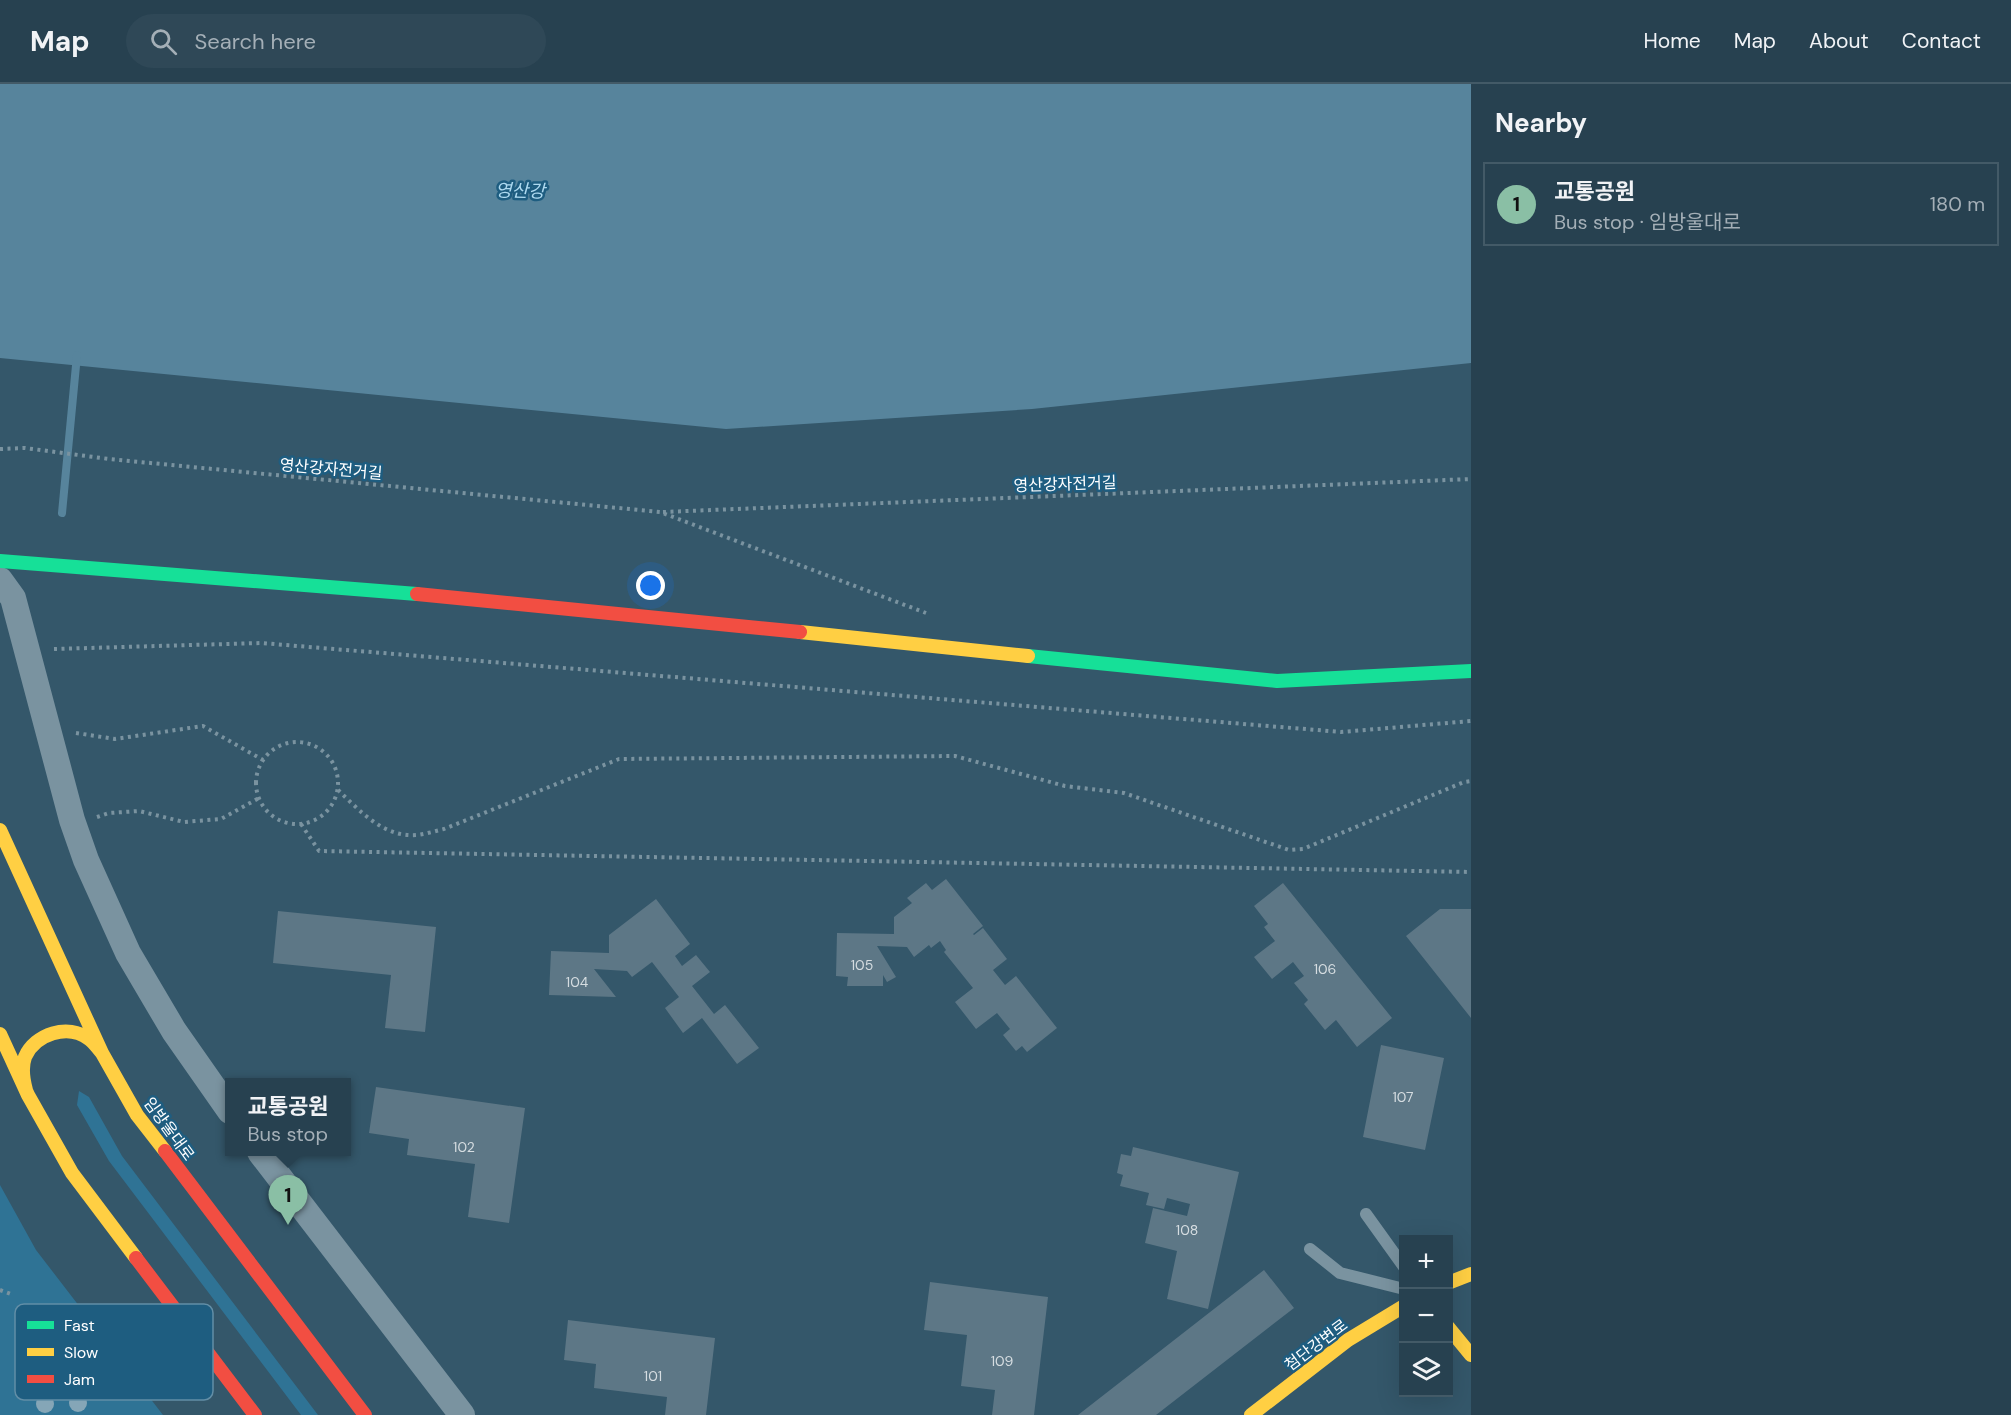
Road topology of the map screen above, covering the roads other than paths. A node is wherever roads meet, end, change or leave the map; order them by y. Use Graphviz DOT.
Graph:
graph roads {
  1 [pos="0,561"];
  2 [pos="0,580"];
  3 [pos="1471,671"];
  4 [pos="0,830"];
  5 [pos="0,1034"];
  6 [pos="102,1053"];
  7 [pos="28,1095"];
  8 [pos="225,1104"];
  9 [pos="263,1156"];
  10 [pos="1366,1215"];
  11 [pos="1310,1249"];
  12 [pos="1399,1260"];
  13 [pos="1471,1274"];
  14 [pos="1453,1281"];
  15 [pos="1399,1288"];
  16 [pos="171,1304"];
  17 [pos="1399,1309"];
  18 [pos="1453,1332"];
  19 [pos="1471,1355"];
  20 [pos="213,1359"];
  21 [pos="255,1415"];
  22 [pos="365,1415"];
  23 [pos="462,1415"];
  24 [pos="1251,1415"];
  1 -- 3 [label="street"];
  2 -- 8 [label="street"];
  4 -- 6 [label="street, 임방울대로"];
  5 -- 7 [label="street"];
  6 -- 7 [label="street"];
  6 -- 22 [label="street, 임방울대로"];
  7 -- 16 [label="street"];
  9 -- 23 [label="street"];
  10 -- 12 [label="lane"];
  11 -- 15 [label="lane"];
  13 -- 14 [label="street"];
  17 -- 24 [label="street, 첨단강변로"];
  18 -- 19 [label="street"];
  20 -- 21 [label="street"];
}
